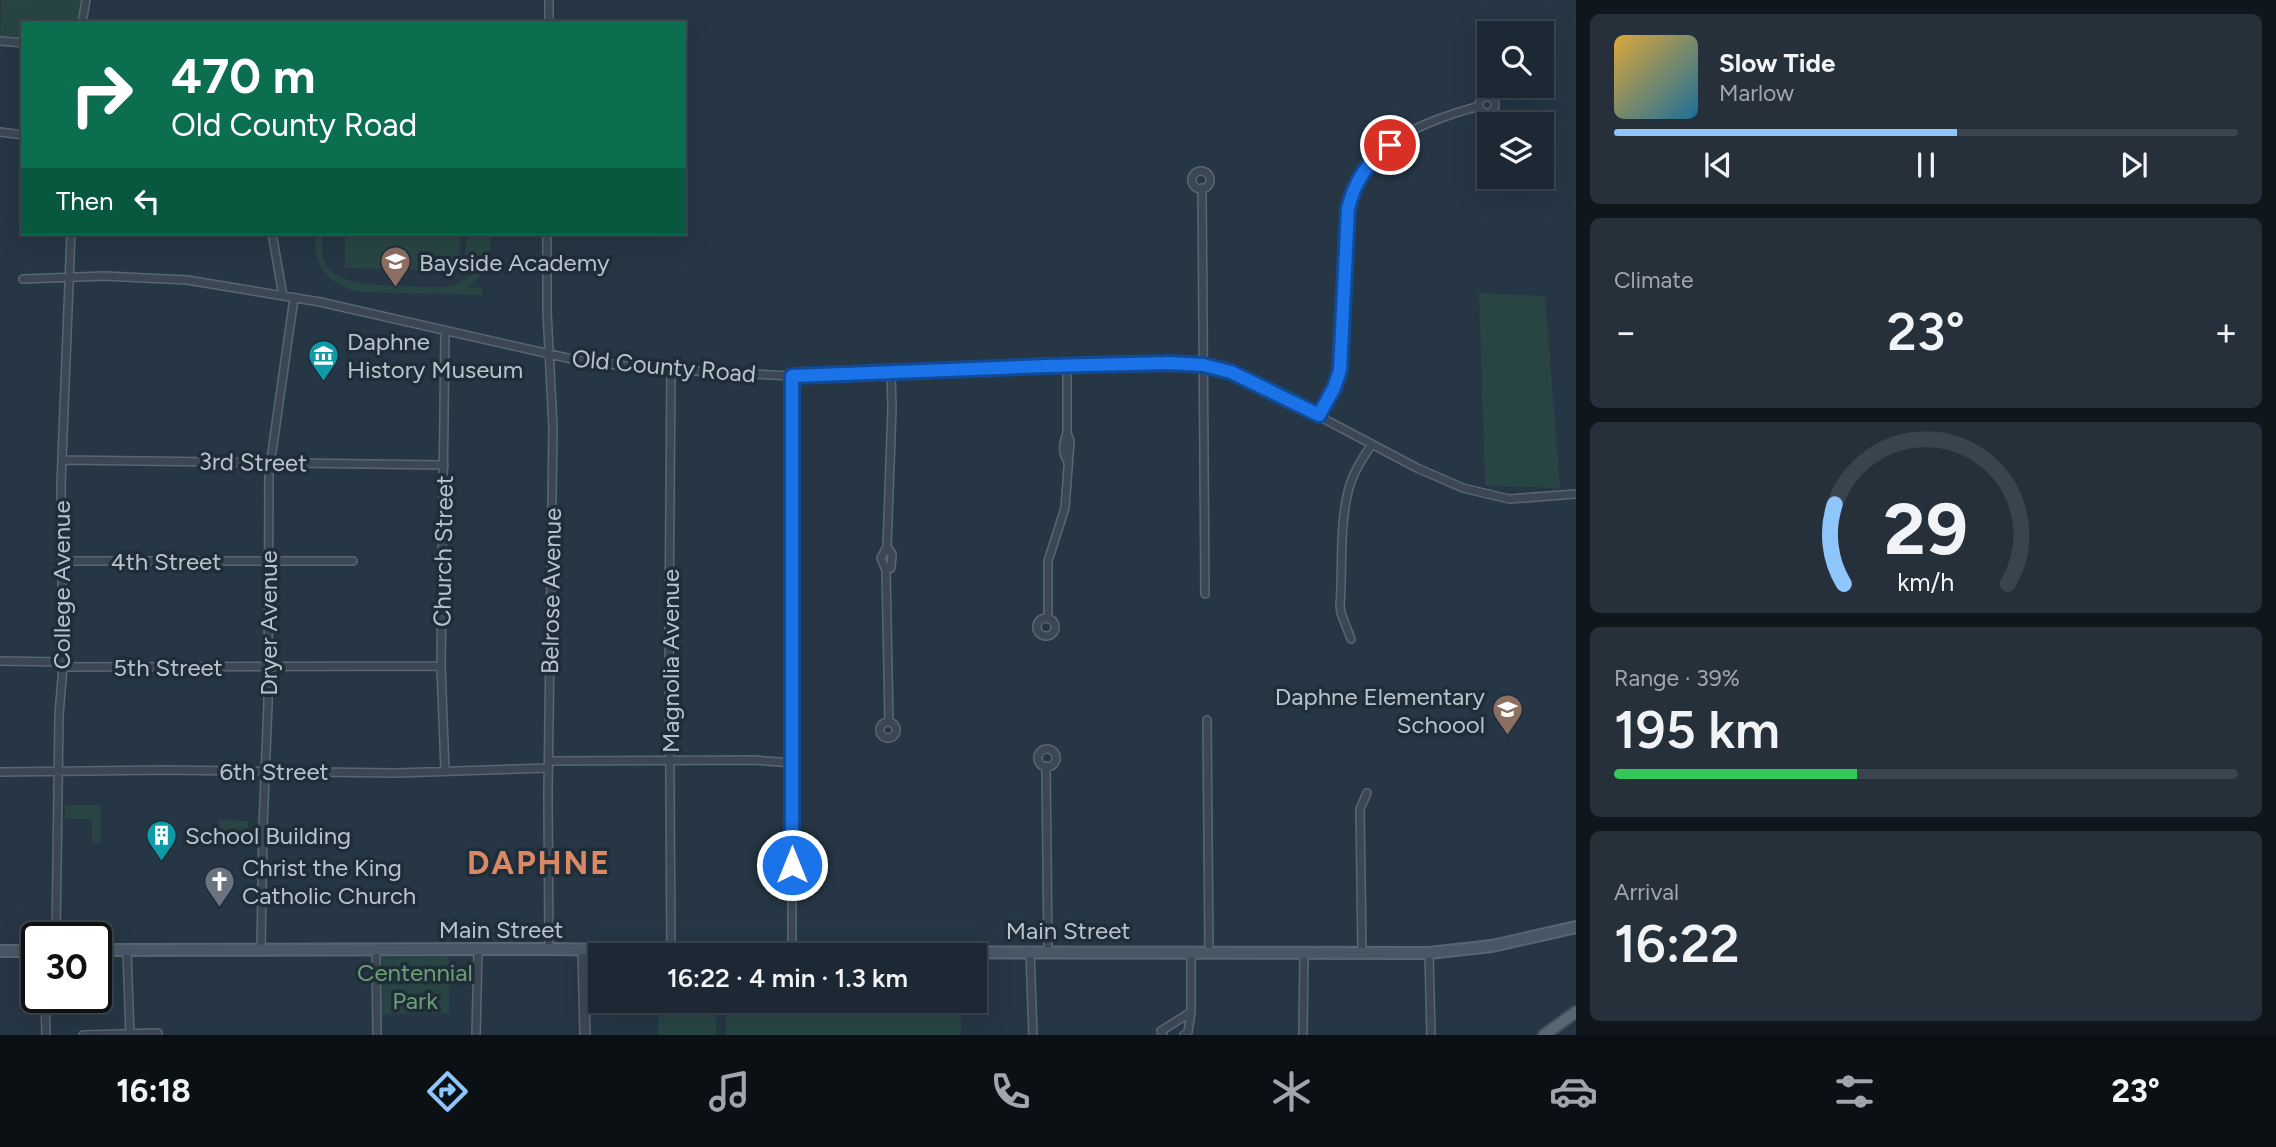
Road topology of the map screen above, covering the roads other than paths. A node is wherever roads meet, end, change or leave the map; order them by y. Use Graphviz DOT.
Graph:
graph roads {
  1 [pos="86,0"];
  2 [pos="549,0"];
  3 [pos="82,21"];
  4 [pos="549,21"];
  5 [pos="0,41"];
  6 [pos="21,43"];
  7 [pos="1479,106"];
  8 [pos="0,132"];
  9 [pos="21,135"];
  10 [pos="1202,188"];
  11 [pos="71,235"];
  12 [pos="272,235"];
  13 [pos="547,235"];
  14 [pos="69,276"];
  15 [pos="23,279"];
  16 [pos="283,296"];
  17 [pos="294,298"];
  18 [pos="445,331"];
  19 [pos="550,355"];
  20 [pos="1067,365"];
  21 [pos="1203,365"];
  22 [pos="671,371"];
  23 [pos="891,373"];
  24 [pos="792,376"];
  25 [pos="1319,415"];
  26 [pos="1372,444"];
  27 [pos="62,460"];
  28 [pos="269,463"];
  29 [pos="444,465"];
  30 [pos="1576,494"];
  31 [pos="62,561"];
  32 [pos="354,561"];
  33 [pos="269,562"];
  34 [pos="1205,594"];
  35 [pos="1048,619"];
  36 [pos="1351,639"];
  37 [pos="0,661"];
  38 [pos="63,664"];
  39 [pos="267,666"];
  40 [pos="441,666"];
  41 [pos="1206,720"];
  42 [pos="889,722"];
  43 [pos="670,761"];
  44 [pos="793,763"];
  45 [pos="549,765"];
  46 [pos="1046,766"];
  47 [pos="59,771"];
  48 [pos="266,771"];
  49 [pos="445,771"];
  50 [pos="0,772"];
  51 [pos="1367,793"];
  52 [pos="57,922"];
  53 [pos="1576,927"];
  54 [pos="671,943"];
  55 [pos="792,943"];
  56 [pos="1048,946"];
  57 [pos="478,949"];
  58 [pos="549,949"];
  59 [pos="261,950"];
  60 [pos="376,950"];
  61 [pos="583,950"];
  62 [pos="588,950"];
  63 [pos="0,951"];
  64 [pos="21,951"];
  65 [pos="112,951"];
  66 [pos="127,951"];
  67 [pos="987,951"];
  68 [pos="1030,951"];
  69 [pos="1209,951"];
  70 [pos="1304,952"];
  71 [pos="1191,953"];
  72 [pos="1362,953"];
  73 [pos="1429,953"];
  74 [pos="1191,1012"];
  75 [pos="1576,1012"];
  76 [pos="45,1013"];
  77 [pos="158,1033"];
  78 [pos="130,1034"];
  79 [pos="46,1035"];
  80 [pos="83,1035"];
  81 [pos="377,1035"];
  82 [pos="476,1035"];
  83 [pos="585,1035"];
  84 [pos="1034,1035"];
  85 [pos="1163,1035"];
  86 [pos="1184,1035"];
  87 [pos="1303,1035"];
  88 [pos="1430,1035"];
  89 [pos="1544,1035"];
  1 -- 3 [label="street"];
  2 -- 4 [label="street"];
  5 -- 6 [label="street"];
  7 -- 25 [label="street"];
  8 -- 9 [label="street"];
  10 -- 21 [label="street"];
  11 -- 14 [label="street, College Avenue"];
  12 -- 16 [label="street"];
  13 -- 19 [label="street, Belrose Avenue"];
  14 -- 15 [label="street, Old County Road"];
  14 -- 16 [label="street, Old County Road"];
  14 -- 27 [label="street, College Avenue"];
  16 -- 17 [label="street, Old County Road"];
  17 -- 18 [label="street, Old County Road"];
  17 -- 28 [label="street, Dryer Avenue"];
  18 -- 19 [label="street, Old County Road"];
  18 -- 29 [label="street, Church Street"];
  19 -- 22 [label="street, Old County Road"];
  19 -- 45 [label="street, Belrose Avenue"];
  20 -- 21 [label="street, Old County Road"];
  20 -- 23 [label="street, Old County Road"];
  20 -- 35 [label="street"];
  21 -- 25 [label="street, Old County Road"];
  21 -- 34 [label="street"];
  22 -- 24 [label="street, Old County Road"];
  22 -- 43 [label="street, Magnolia Avenue"];
  23 -- 24 [label="street, Old County Road"];
  23 -- 42 [label="street"];
  24 -- 44 [label="street"];
  25 -- 26 [label="street, Old County Road"];
  26 -- 30 [label="street, Old County Road"];
  26 -- 36 [label="street"];
  27 -- 28 [label="street, 3rd Street"];
  27 -- 31 [label="street, College Avenue"];
  28 -- 29 [label="street, 3rd Street"];
  28 -- 33 [label="street, Dryer Avenue"];
  29 -- 40 [label="street, Church Street"];
  31 -- 33 [label="street, 4th Street"];
  31 -- 38 [label="street, College Avenue"];
  32 -- 33 [label="street, 4th Street"];
  33 -- 39 [label="street, Dryer Avenue"];
  37 -- 38 [label="street, 5th Street"];
  38 -- 39 [label="street, 5th Street"];
  38 -- 47 [label="street, College Avenue"];
  39 -- 40 [label="street, 5th Street"];
  39 -- 48 [label="street, Dryer Avenue"];
  40 -- 49 [label="street, Church Street"];
  41 -- 69 [label="street"];
  43 -- 44 [label="street, 6th Street"];
  43 -- 45 [label="street, 6th Street"];
  43 -- 54 [label="street, Magnolia Avenue"];
  44 -- 55 [label="street"];
  45 -- 49 [label="street, 6th Street"];
  45 -- 58 [label="street, Belrose Avenue"];
  46 -- 56 [label="street"];
  47 -- 48 [label="street, 6th Street"];
  47 -- 50 [label="street, 6th Street"];
  47 -- 52 [label="street, College Avenue"];
  48 -- 49 [label="street, 6th Street"];
  48 -- 59 [label="street, Dryer Avenue"];
  51 -- 72 [label="street"];
  53 -- 73 [label="main road, Main Street"];
  56 -- 68 [label="main road, Main Street"];
  56 -- 71 [label="main road, Main Street"];
  57 -- 58 [label="main road, Main Street"];
  57 -- 60 [label="main road, Main Street"];
  57 -- 82 [label="street"];
  58 -- 61 [label="main road, Main Street"];
  59 -- 60 [label="main road, Main Street"];
  59 -- 66 [label="main road, Main Street"];
  60 -- 81 [label="street"];
  61 -- 62 [label="main road, Main Street"];
  61 -- 83 [label="street"];
  63 -- 64 [label="main road"];
  65 -- 66 [label="main road, Main Street"];
  66 -- 78 [label="street"];
  67 -- 68 [label="main road, Main Street"];
  68 -- 84 [label="street"];
  69 -- 70 [label="main road, Main Street"];
  69 -- 71 [label="main road, Main Street"];
  70 -- 72 [label="main road, Main Street"];
  70 -- 87 [label="street"];
  71 -- 74 [label="street"];
  72 -- 73 [label="main road, Main Street"];
  73 -- 88 [label="street"];
  74 -- 85 [label="street"];
  74 -- 86 [label="street"];
  75 -- 89 [label="main road"];
  76 -- 79 [label="street"];
  77 -- 78 [label="street"];
  78 -- 80 [label="street"];
}
